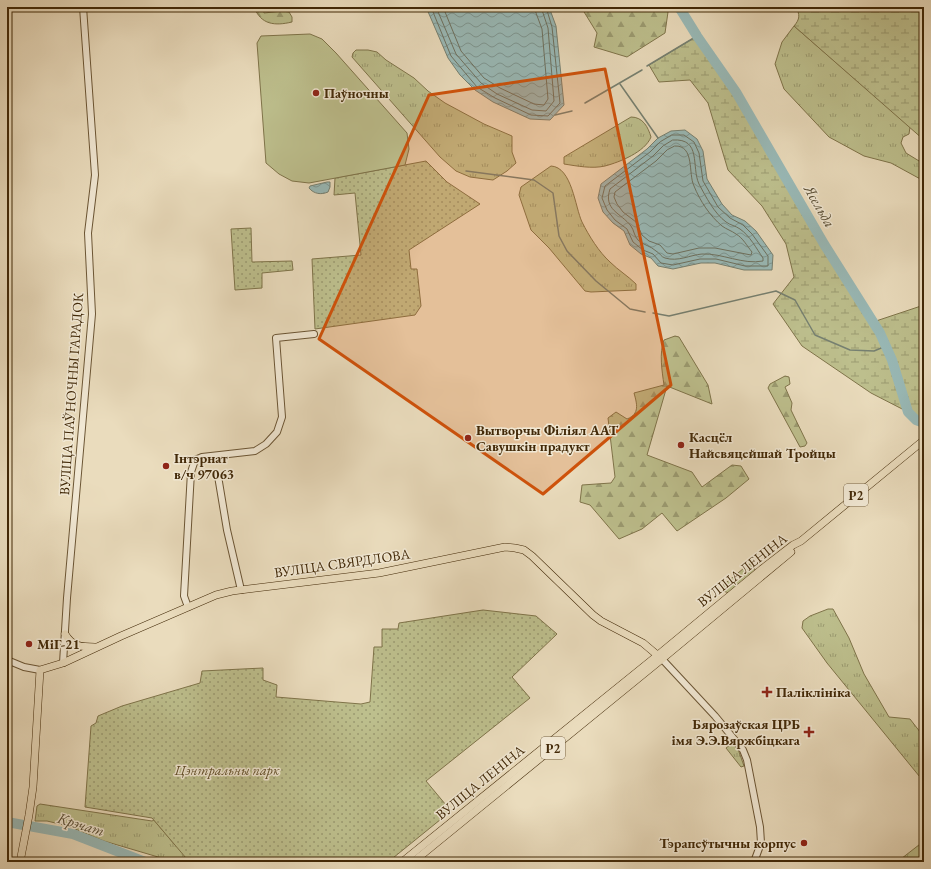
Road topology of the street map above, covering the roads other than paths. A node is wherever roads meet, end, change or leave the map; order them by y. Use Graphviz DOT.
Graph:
graph roads {
  1 [pos="83,7"];
  2 [pos="314,334"];
  3 [pos="924,440"];
  4 [pos="218,476"];
  5 [pos="241,590"];
  6 [pos="188,607"];
  7 [pos="65,634"];
  8 [pos="97,647"];
  9 [pos="660,657"];
  10 [pos="7,660"];
  11 [pos="63,663"];
  12 [pos="40,670"];
  13 [pos="20,862"];
  14 [pos="402,862"];
  15 [pos="413,862"];
  16 [pos="754,862"];
  1 -- 7 [label="street, ВУЛІЦА ПАЎНОЧНЫ ГАРАДОК"];
  2 -- 6 [label="street"];
  3 -- 9 [label="main road, ВУЛІЦА ЛЕНІНА / Р2"];
  4 -- 5 [label="street"];
  5 -- 6 [label="main road, ВУЛІЦА СВЯРДЛОВА"];
  5 -- 9 [label="main road, ВУЛІЦА СВЯРДЛОВА"];
  6 -- 8 [label="main road, ВУЛІЦА СВЯРДЛОВА"];
  7 -- 8 [label="main road"];
  7 -- 11 [label="street, ВУЛІЦА ПАЎНОЧНЫ ГАРАДОК"];
  8 -- 11 [label="main road, ВУЛІЦА СВЯРДЛОВА"];
  9 -- 14 [label="main road, ВУЛІЦА ЛЕНІНА / Р2"];
  9 -- 15 [label="main road, ВУЛІЦА ЛЕНІНА / Р2"];
  9 -- 16 [label="street"];
  10 -- 12 [label="street, ВУЛІЦА СВЯРДЛОВА"];
  11 -- 12 [label="main road, ВУЛІЦА СВЯРДЛОВА"];
  12 -- 13 [label="main road"];
}
